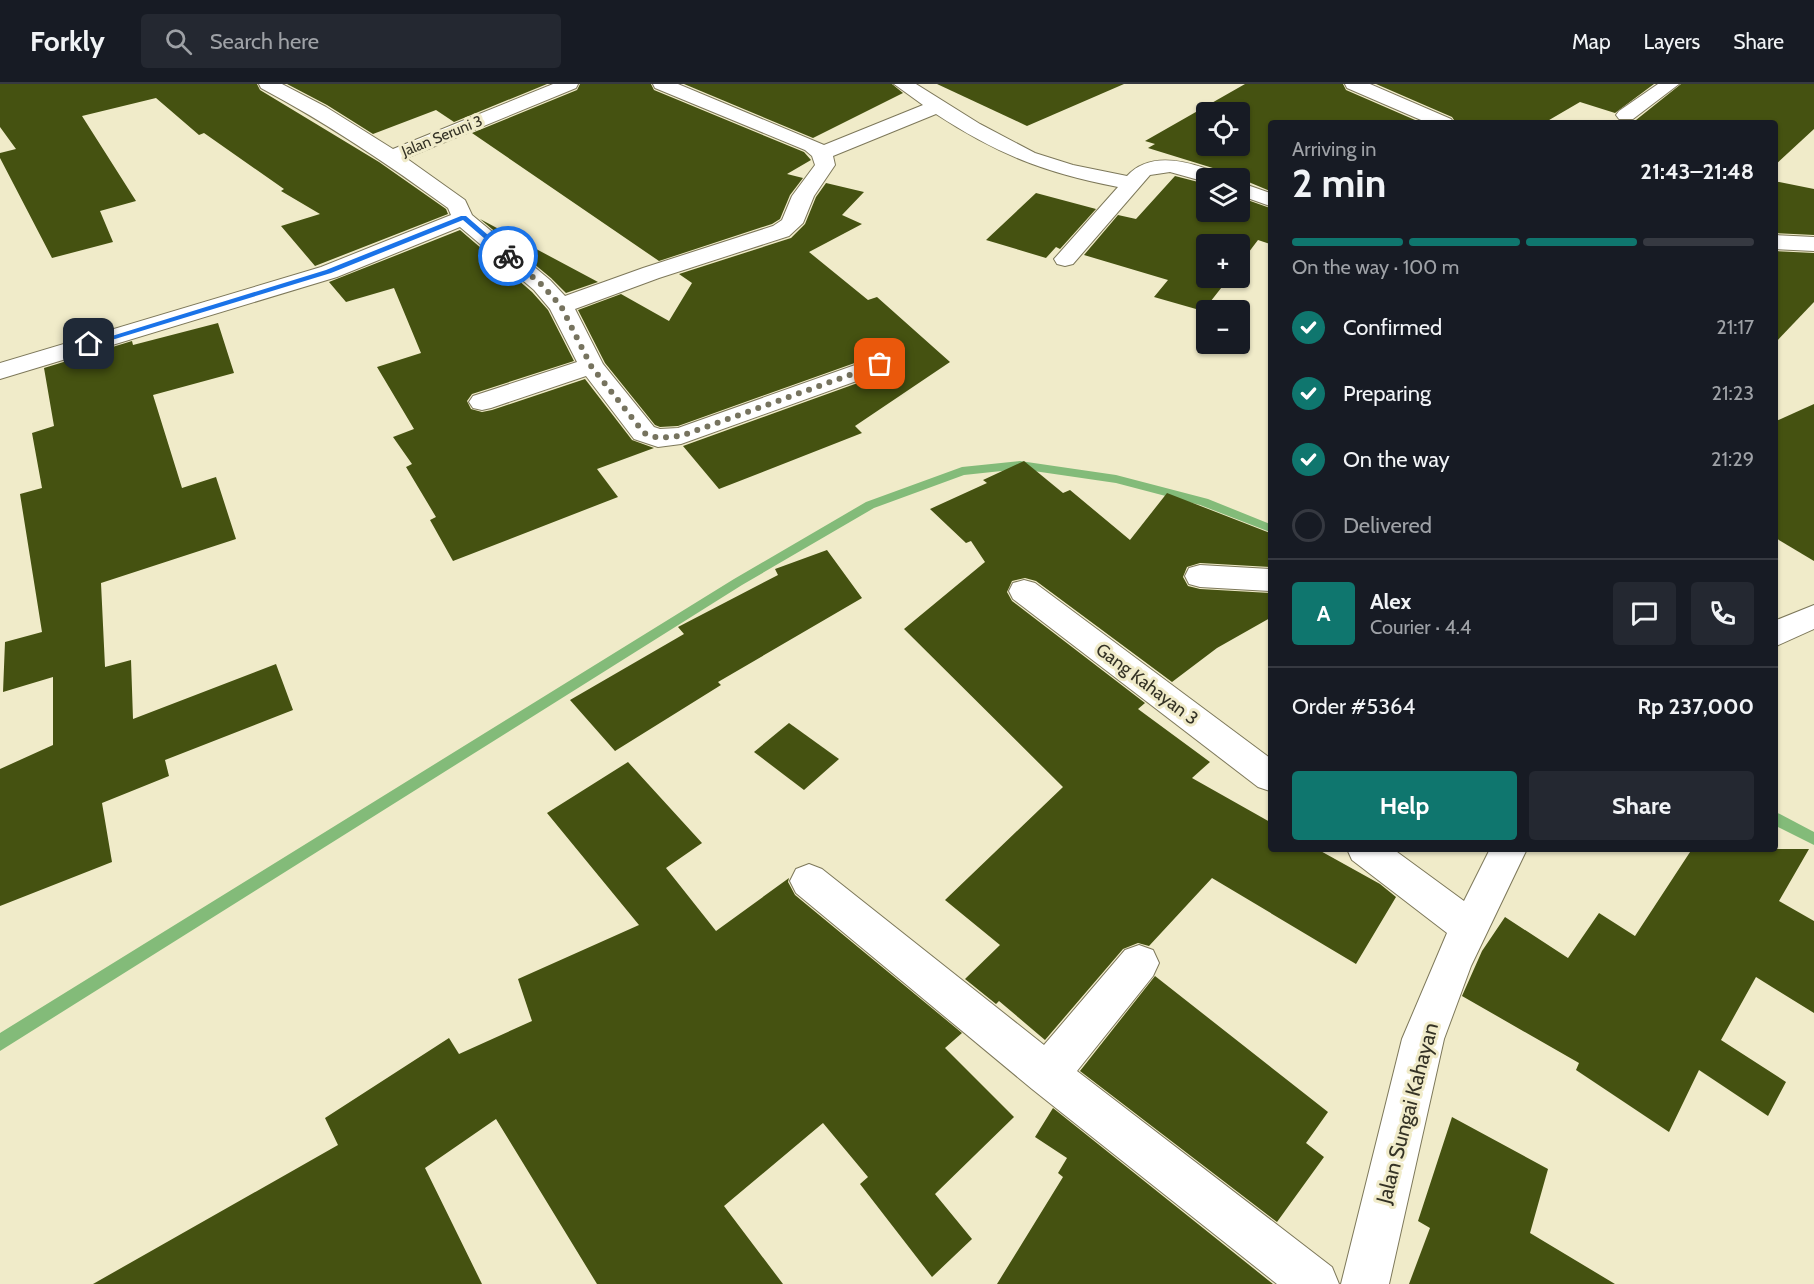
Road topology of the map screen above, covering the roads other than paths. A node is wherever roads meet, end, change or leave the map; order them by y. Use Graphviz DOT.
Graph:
graph roads {
  1 [pos="268,84"];
  2 [pos="569,84"];
  3 [pos="662,84"];
  4 [pos="903,84"];
  5 [pos="1354,84"];
  6 [pos="1670,84"];
  7 [pos="938,106"];
  8 [pos="1626,115"];
  9 [pos="1436,120"];
  10 [pos="822,153"];
  11 [pos="390,157"];
  12 [pos="1196,172"];
  13 [pos="1132,183"];
  14 [pos="1250,192"];
  15 [pos="1268,199"];
  16 [pos="463,218"];
  17 [pos="1778,242"];
  18 [pos="1814,244"];
  19 [pos="1065,259"];
  20 [pos="561,306"];
  21 [pos="880,364"];
  22 [pos="591,366"];
  23 [pos="0,371"];
  24 [pos="482,402"];
  25 [pos="1200,576"];
  26 [pos="1268,580"];
  27 [pos="1024,591"];
  28 [pos="1814,616"];
  29 [pos="1778,633"];
  30 [pos="1268,775"];
  31 [pos="1369,852"];
  32 [pos="1508,852"];
  33 [pos="809,881"];
  34 [pos="1470,928"];
  35 [pos="1139,963"];
  36 [pos="1047,1074"];
  37 [pos="1315,1284"];
  38 [pos="1365,1284"];
  1 -- 11 [label="street"];
  2 -- 11 [label="street, Jalan Seruni 3"];
  3 -- 10 [label="street"];
  4 -- 7 [label="street"];
  5 -- 9 [label="street"];
  6 -- 8 [label="street"];
  7 -- 10 [label="street"];
  7 -- 13 [label="street"];
  10 -- 20 [label="street"];
  11 -- 16 [label="street, Jalan Seruni 3"];
  12 -- 13 [label="street"];
  13 -- 19 [label="street"];
  14 -- 15 [label="street"];
  16 -- 20 [label="street, Jalan Seruni 3"];
  16 -- 23 [label="street"];
  17 -- 18 [label="street"];
  20 -- 22 [label="street, Jalan Seruni 3"];
  21 -- 22 [label="street, Jalan Seruni 3"];
  22 -- 24 [label="street"];
  25 -- 26 [label="street"];
  27 -- 30 [label="street, Gang Kahayan 3"];
  28 -- 29 [label="street"];
  31 -- 34 [label="street"];
  32 -- 34 [label="street, Jalan Sungai Kahayan"];
  33 -- 36 [label="street"];
  34 -- 38 [label="street, Jalan Sungai Kahayan"];
  35 -- 36 [label="street"];
  36 -- 37 [label="street"];
}
